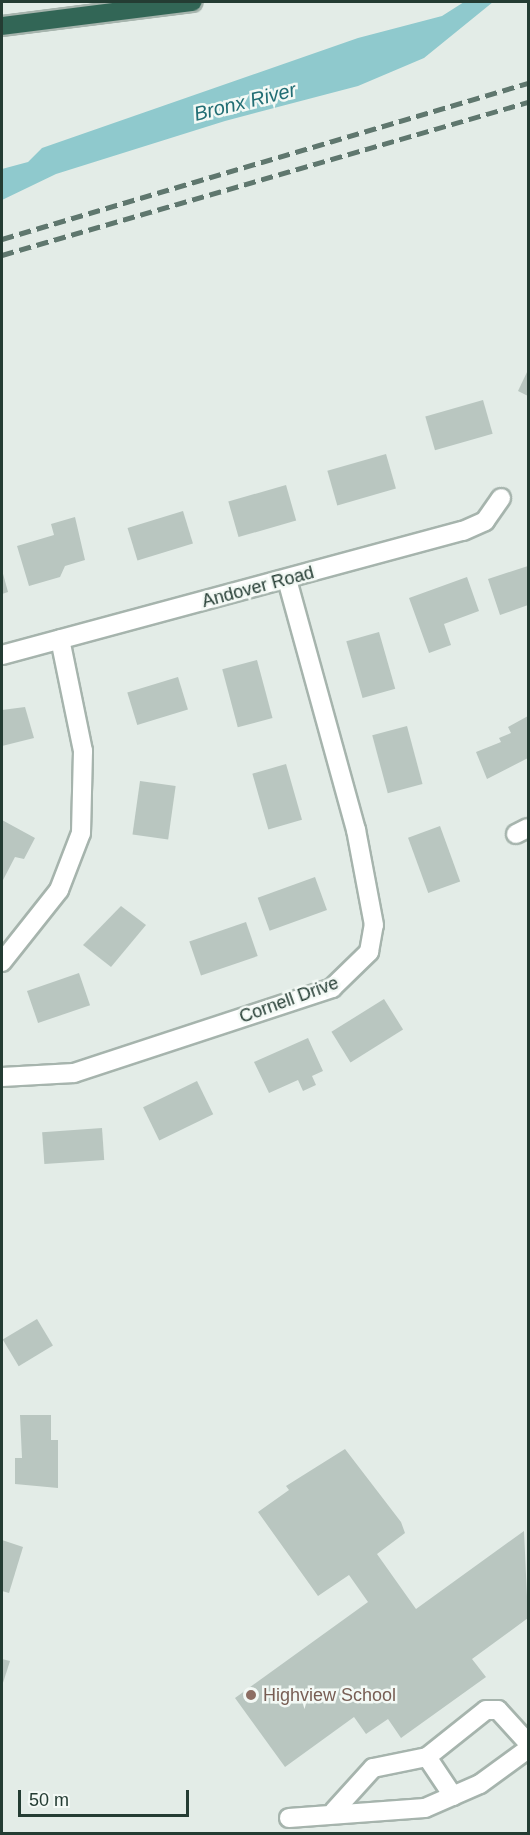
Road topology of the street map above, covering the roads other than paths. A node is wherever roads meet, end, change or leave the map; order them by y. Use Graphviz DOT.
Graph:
graph roads {
  1 [pos="192,2"];
  2 [pos="2,26"];
  3 [pos="501,498"];
  4 [pos="287,580"];
  5 [pos="60,639"];
  6 [pos="2,655"];
  7 [pos="2,962"];
  8 [pos="2,1077"];
  9 [pos="528,1743"];
  10 [pos="528,1749"];
  11 [pos="427,1757"];
  12 [pos="453,1796"];
  13 [pos="334,1811"];
  14 [pos="289,1818"];
  1 -- 2 [label="highway"];
  3 -- 4 [label="street, Andover Road"];
  4 -- 5 [label="street, Andover Road"];
  4 -- 8 [label="street, Cornell Drive"];
  5 -- 6 [label="street, Andover Road"];
  5 -- 7 [label="street"];
  9 -- 11 [label="street"];
  10 -- 12 [label="street"];
  11 -- 12 [label="street"];
  11 -- 13 [label="street"];
  12 -- 13 [label="street"];
  13 -- 14 [label="street"];
}
